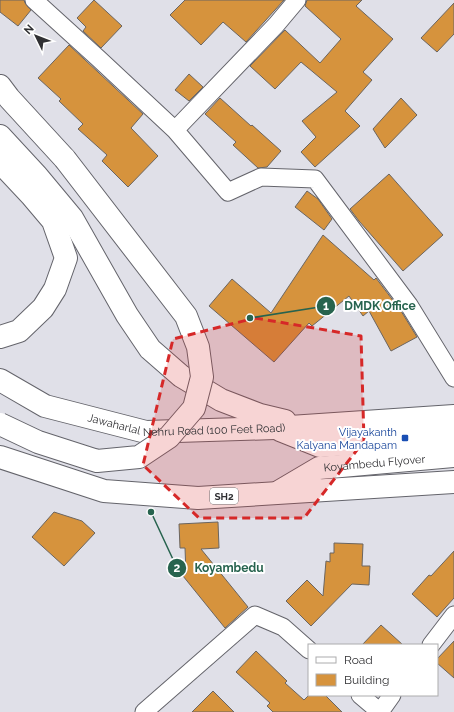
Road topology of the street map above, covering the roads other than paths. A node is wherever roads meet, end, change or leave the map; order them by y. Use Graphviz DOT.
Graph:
graph roads {
  1 [pos="34,0"];
  2 [pos="297,0"];
  3 [pos="0,86"];
  4 [pos="175,130"];
  5 [pos="0,136"];
  6 [pos="0,162"];
  7 [pos="0,337"];
  8 [pos="454,378"];
  9 [pos="0,380"];
  10 [pos="454,416"];
  11 [pos="0,424"];
  12 [pos="301,426"];
  13 [pos="275,428"];
  14 [pos="454,436"];
  15 [pos="454,456"];
  16 [pos="0,457"];
  17 [pos="454,482"];
  18 [pos="277,493"];
  19 [pos="454,614"];
  20 [pos="432,644"];
  21 [pos="308,649"];
  22 [pos="361,696"];
  23 [pos="391,696"];
  24 [pos="144,712"];
  25 [pos="380,712"];
  1 -- 4 [label="street"];
  2 -- 4 [label="street"];
  3 -- 11 [label="main road, bridge"];
  4 -- 8 [label="street"];
  5 -- 12 [label="main road"];
  6 -- 7 [label="main road"];
  9 -- 13 [label="main road, Jawaharlal Nehru Road (100 Feet Road)"];
  10 -- 12 [label="main road, Jawaharlal Nehru Road (100 Feet Road)"];
  12 -- 13 [label="main road, Jawaharlal Nehru Road (100 Feet Road)"];
  13 -- 14 [label="main road, Koyambedu Flyover"];
  15 -- 18 [label="main road, Koyambedu Flyover"];
  16 -- 18 [label="main road, SH2"];
  17 -- 18 [label="main road, SH2"];
  19 -- 20 [label="street"];
  21 -- 24 [label="street"];
  22 -- 25 [label="street"];
  23 -- 25 [label="street"];
}
